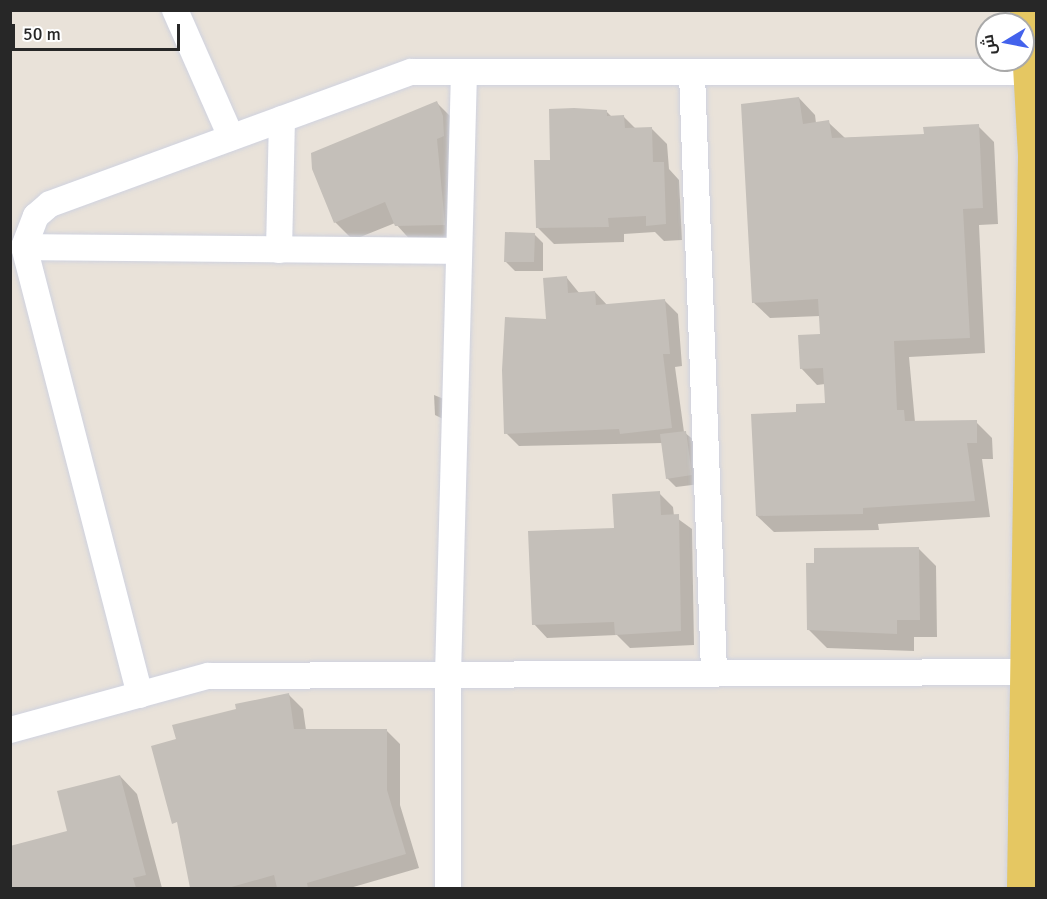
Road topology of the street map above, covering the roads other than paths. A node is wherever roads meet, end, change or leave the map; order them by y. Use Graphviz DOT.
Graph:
graph roads {
  1 [pos="175,10"];
  2 [pos="1030,72"];
  3 [pos="464,73"];
  4 [pos="692,74"];
  5 [pos="282,119"];
  6 [pos="231,137"];
  7 [pos="24,247"];
  8 [pos="279,250"];
  9 [pos="459,251"];
  10 [pos="714,672"];
  11 [pos="1024,672"];
  12 [pos="448,675"];
  13 [pos="140,695"];
  14 [pos="10,730"];
  15 [pos="448,888"];
  16 [pos="1023,888"];
  1 -- 6 [label="street"];
  2 -- 4 [label="street"];
  2 -- 11 [label="main road"];
  3 -- 4 [label="street"];
  3 -- 5 [label="street"];
  3 -- 9 [label="street"];
  4 -- 10 [label="street"];
  5 -- 6 [label="street"];
  5 -- 8 [label="street"];
  6 -- 7 [label="street"];
  7 -- 8 [label="street"];
  7 -- 13 [label="street"];
  8 -- 9 [label="street"];
  9 -- 12 [label="street"];
  10 -- 11 [label="street"];
  10 -- 12 [label="street"];
  11 -- 16 [label="main road"];
  12 -- 13 [label="street"];
  12 -- 15 [label="street"];
  13 -- 14 [label="street"];
}
